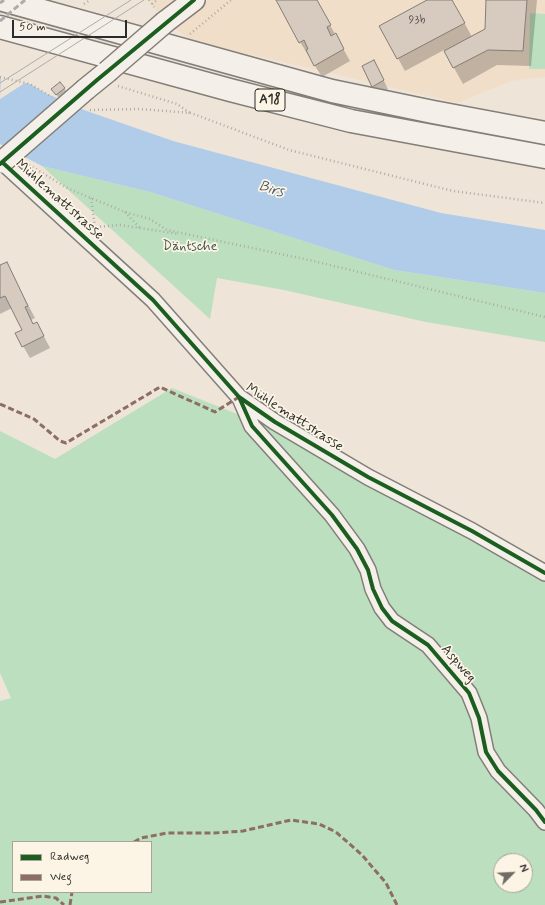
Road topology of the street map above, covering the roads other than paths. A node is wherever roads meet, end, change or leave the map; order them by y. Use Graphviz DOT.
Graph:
graph roads {
  1 [pos="3,0"];
  2 [pos="194,0"];
  3 [pos="0,27"];
  4 [pos="545,133"];
  5 [pos="545,156"];
  6 [pos="1,163"];
  7 [pos="239,397"];
  8 [pos="545,573"];
  9 [pos="545,822"];
  1 -- 4 [label="highway, A18"];
  2 -- 6 [label="main road, bridge"];
  3 -- 5 [label="highway, A18"];
  6 -- 7 [label="street, Mühlemattstrasse"];
  7 -- 8 [label="street, Mühlemattstrasse"];
  7 -- 9 [label="street, Aspweg"];
}
